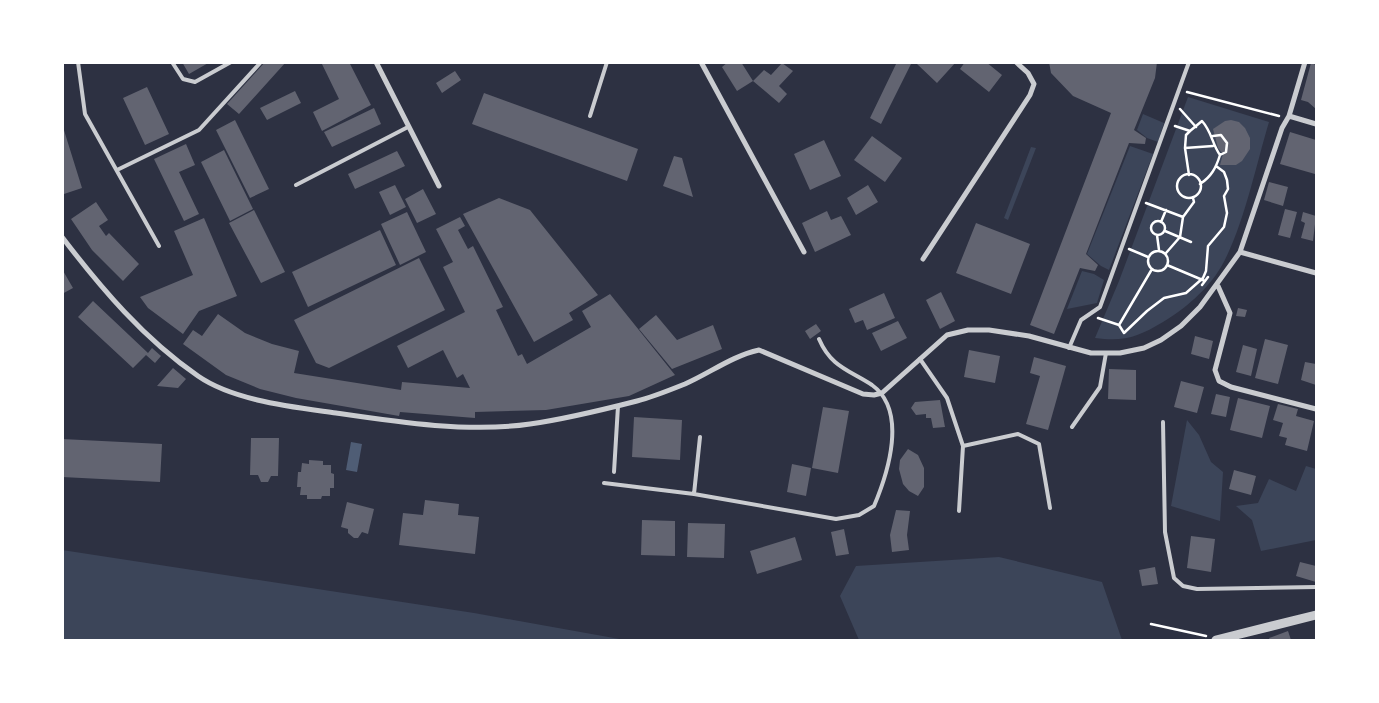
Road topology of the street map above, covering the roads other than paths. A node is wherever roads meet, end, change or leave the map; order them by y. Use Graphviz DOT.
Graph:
graph roads {
  1 [pos="78,62"];
  2 [pos="172,62"];
  3 [pos="231,62"];
  4 [pos="261,62"];
  5 [pos="376,62"];
  6 [pos="607,62"];
  7 [pos="701,62"];
  8 [pos="1016,62"];
  9 [pos="1190,62"];
  10 [pos="1305,62"];
  11 [pos="590,116"];
  12 [pos="1288,117"];
  13 [pos="1316,124"];
  14 [pos="408,127"];
  15 [pos="118,170"];
  16 [pos="296,185"];
  17 [pos="439,186"];
  18 [pos="62,237"];
  19 [pos="159,246"];
  20 [pos="804,252"];
  21 [pos="1240,252"];
  22 [pos="923,259"];
  23 [pos="1316,273"];
  24 [pos="1218,286"];
  25 [pos="819,339"];
  26 [pos="1069,348"];
  27 [pos="1106,352"];
  28 [pos="920,359"];
  29 [pos="882,393"];
  30 [pos="618,406"];
  31 [pos="1316,408"];
  32 [pos="1163,422"];
  33 [pos="1072,428"];
  34 [pos="700,437"];
  35 [pos="962,446"];
  36 [pos="614,472"];
  37 [pos="604,483"];
  38 [pos="694,494"];
  39 [pos="1050,508"];
  40 [pos="959,511"];
  41 [pos="1316,587"];
  42 [pos="1316,615"];
  43 [pos="1213,639"];
  1 -- 15 [label="lane"];
  2 -- 3 [label="lane"];
  4 -- 15 [label="lane"];
  5 -- 14 [label="street"];
  6 -- 11 [label="lane"];
  7 -- 20 [label="street"];
  8 -- 22 [label="street"];
  9 -- 26 [label="lane"];
  10 -- 12 [label="street"];
  12 -- 13 [label="street"];
  12 -- 21 [label="street"];
  14 -- 16 [label="lane"];
  14 -- 17 [label="street"];
  15 -- 19 [label="lane"];
  18 -- 30 [label="street"];
  21 -- 23 [label="street"];
  21 -- 24 [label="street"];
  24 -- 27 [label="street"];
  24 -- 31 [label="street"];
  25 -- 29 [label="lane"];
  26 -- 27 [label="street"];
  26 -- 28 [label="street"];
  27 -- 33 [label="lane"];
  28 -- 29 [label="street"];
  28 -- 35 [label="lane"];
  29 -- 30 [label="street"];
  29 -- 38 [label="lane"];
  30 -- 36 [label="lane"];
  32 -- 41 [label="lane"];
  34 -- 38 [label="lane"];
  35 -- 39 [label="lane"];
  35 -- 40 [label="lane"];
  37 -- 38 [label="lane"];
  42 -- 43 [label="street"];
}
